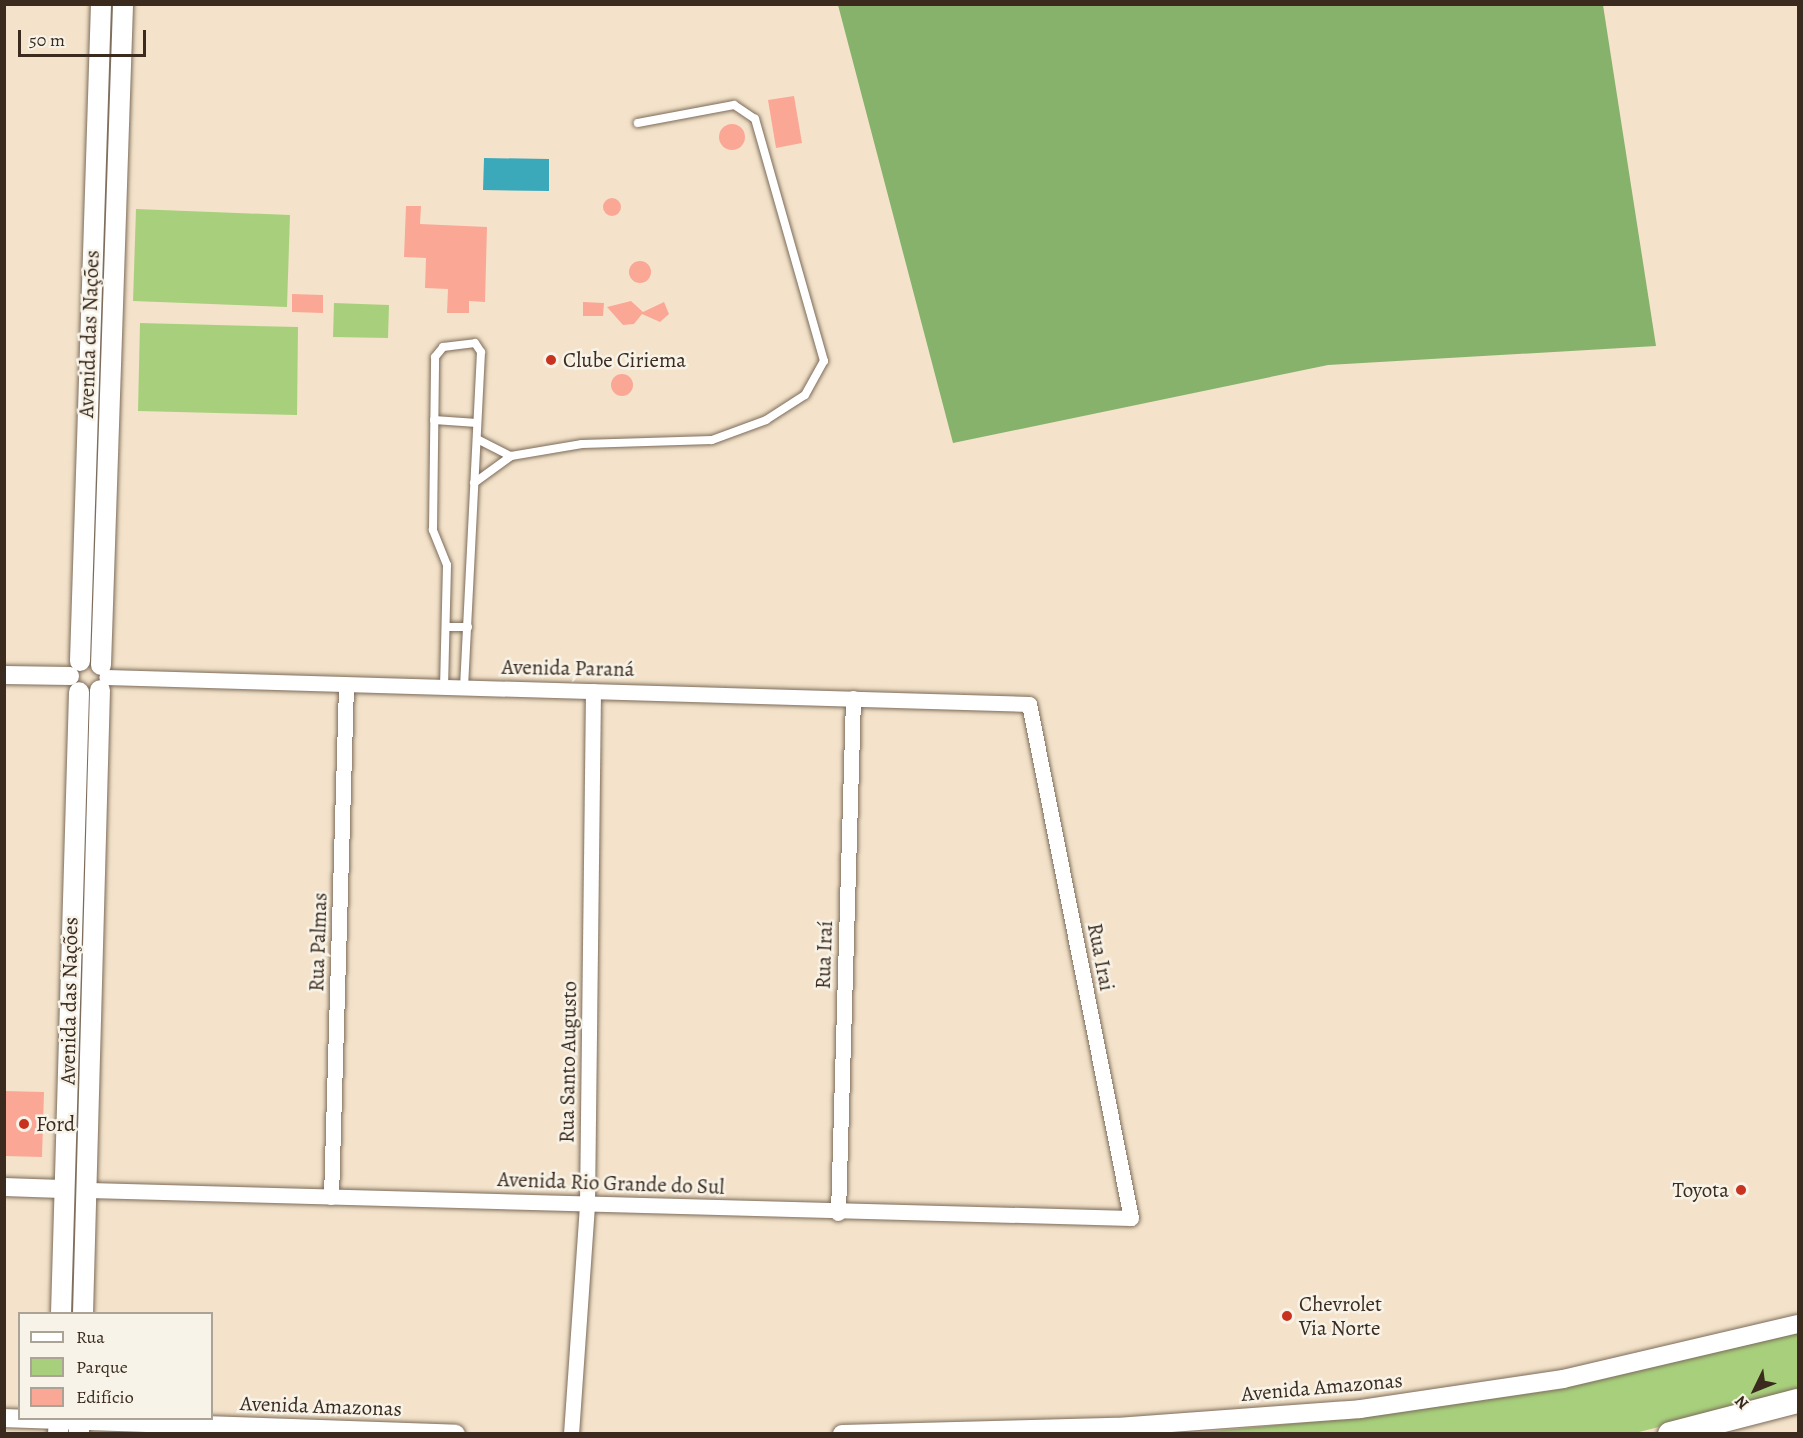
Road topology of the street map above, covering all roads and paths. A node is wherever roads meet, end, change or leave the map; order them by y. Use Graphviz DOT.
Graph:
graph roads {
  1 [pos="101,4"];
  2 [pos="123,4"];
  3 [pos="638,123"];
  4 [pos="434,420"];
  5 [pos="477,423"];
  6 [pos="477,439"];
  7 [pos="511,456"];
  8 [pos="474,483"];
  9 [pos="446,627"];
  10 [pos="468,627"];
  11 [pos="4,675"];
  12 [pos="76,676"];
  13 [pos="102,677"];
  14 [pos="346,687"];
  15 [pos="444,688"];
  16 [pos="464,688"];
  17 [pos="593,691"];
  18 [pos="853,698"];
  19 [pos="1029,704"];
  20 [pos="4,1187"];
  21 [pos="62,1189"];
  22 [pos="89,1190"];
  23 [pos="331,1197"];
  24 [pos="587,1204"];
  25 [pos="837,1213"];
  26 [pos="1131,1218"];
  27 [pos="61,1312"];
  28 [pos="83,1312"];
  29 [pos="1798,1324"];
  30 [pos="1798,1401"];
  31 [pos="22,1420"];
  32 [pos="58,1424"];
  33 [pos="79,1424"];
  34 [pos="456,1434"];
  35 [pos="571,1434"];
  36 [pos="842,1434"];
  37 [pos="1670,1434"];
  1 -- 12 [label="main road, Avenida das Nações"];
  2 -- 13 [label="main road, Avenida das Nações"];
  3 -- 7 [label="lane"];
  4 -- 5 [label="lane"];
  4 -- 5 [label="lane"];
  4 -- 9 [label="lane"];
  5 -- 6 [label="lane"];
  6 -- 7 [label="lane"];
  6 -- 8 [label="lane"];
  7 -- 8 [label="lane"];
  8 -- 10 [label="lane"];
  9 -- 10 [label="lane"];
  9 -- 15 [label="lane"];
  10 -- 16 [label="lane"];
  11 -- 12 [label="street"];
  12 -- 13 [label="main road"];
  12 -- 13 [label="main road"];
  12 -- 21 [label="main road, Avenida das Nações"];
  13 -- 14 [label="street, Avenida Paraná"];
  13 -- 22 [label="main road, Avenida das Nações"];
  14 -- 15 [label="street, Avenida Paraná"];
  14 -- 23 [label="street, Rua Palmas"];
  15 -- 16 [label="street, Avenida Paraná"];
  16 -- 17 [label="street, Avenida Paraná"];
  17 -- 18 [label="street, Avenida Paraná"];
  17 -- 24 [label="street, Rua Santo Augusto"];
  18 -- 19 [label="street, Avenida Paraná"];
  18 -- 25 [label="street, Rua Iraí"];
  19 -- 26 [label="street, Rua Irai"];
  20 -- 21 [label="street"];
  21 -- 22 [label="street"];
  21 -- 27 [label="main road, Avenida das Nações"];
  22 -- 23 [label="street, Avenida Rio Grande do Sul"];
  22 -- 28 [label="main road, Avenida das Nações"];
  23 -- 24 [label="street, Avenida Rio Grande do Sul"];
  24 -- 25 [label="street, Avenida Rio Grande do Sul"];
  24 -- 35 [label="street, Rua Santo Augusto"];
  25 -- 26 [label="street, Avenida Rio Grande do Sul"];
  29 -- 36 [label="street, Avenida Amazonas"];
  30 -- 37 [label="highway"];
  31 -- 32 [label="street, Avenida Amazonas"];
  32 -- 33 [label="street, Avenida Amazonas"];
  33 -- 34 [label="street, Avenida Amazonas"];
}
